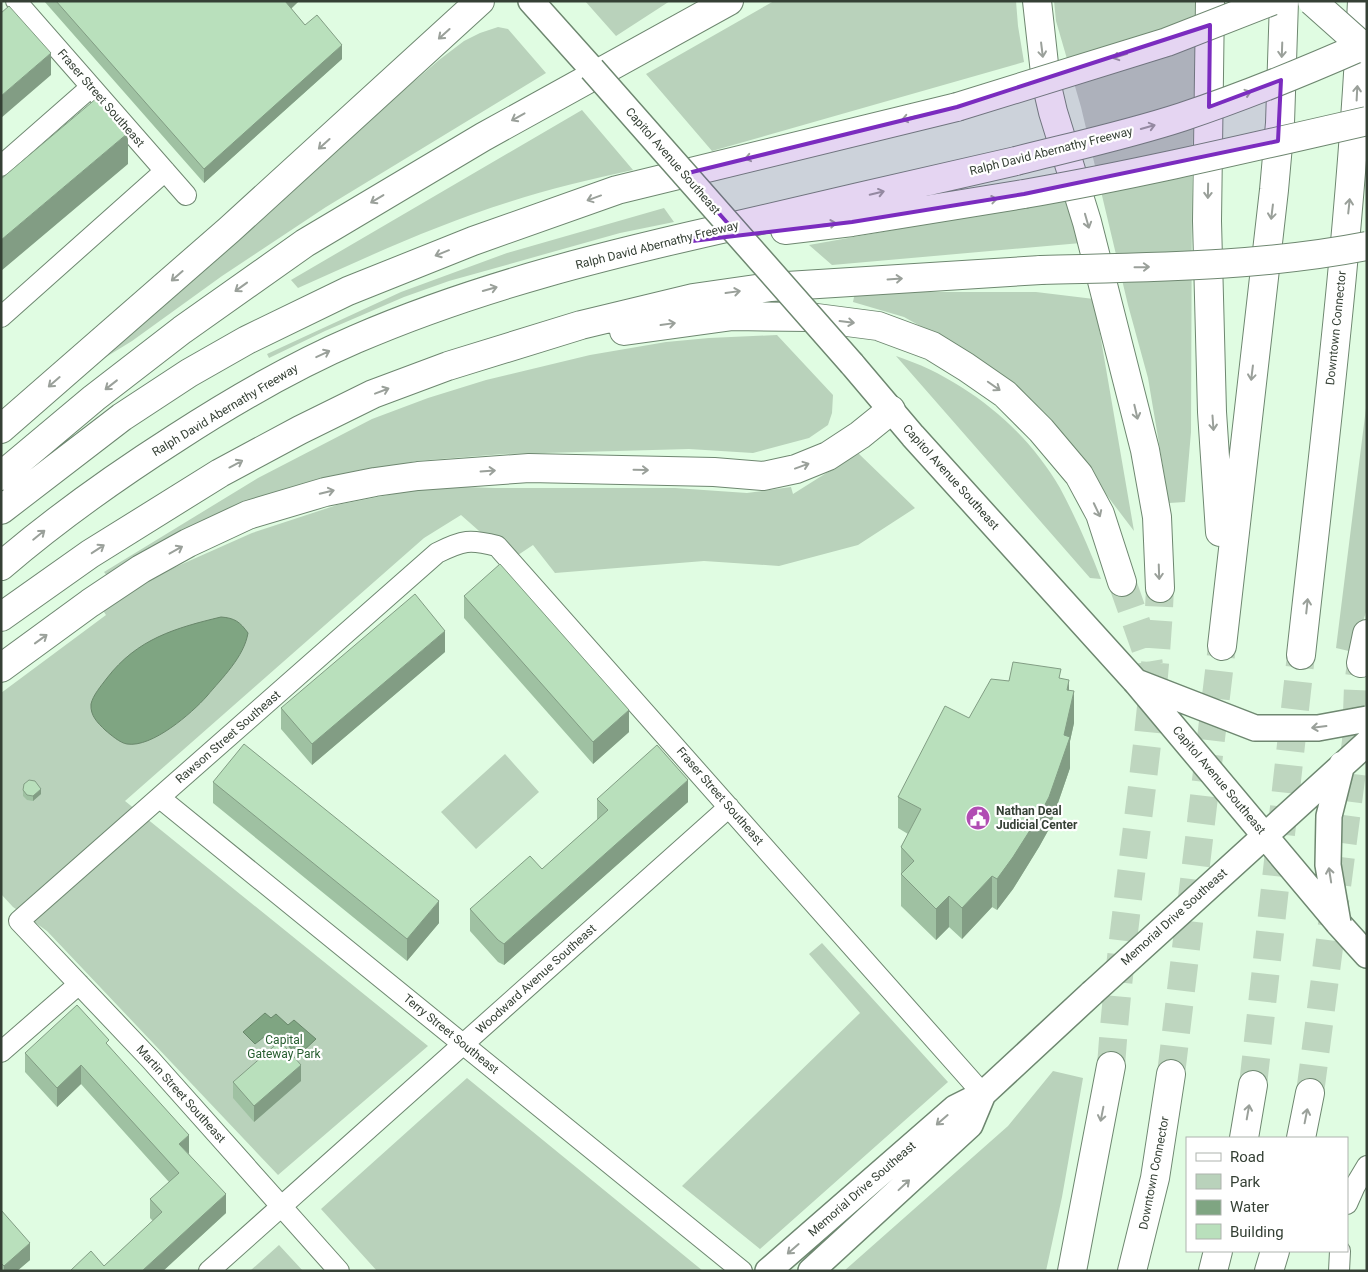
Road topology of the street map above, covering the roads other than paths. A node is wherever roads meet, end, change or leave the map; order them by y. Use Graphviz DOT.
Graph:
graph roads {
  1 [pos="16,1"];
  2 [pos="480,1"];
  3 [pos="531,1"];
  4 [pos="696,1"];
  5 [pos="729,1"];
  6 [pos="1037,1"];
  7 [pos="1210,1"];
  8 [pos="1272,1"];
  9 [pos="1284,1"];
  10 [pos="1312,1"];
  11 [pos="1362,1"];
  12 [pos="1367,44"];
  13 [pos="1367,50"];
  14 [pos="91,87"];
  15 [pos="560,93"];
  16 [pos="1367,121"];
  17 [pos="1,166"];
  18 [pos="165,171"];
  19 [pos="186,195"];
  20 [pos="1367,235"];
  21 [pos="1367,246"];
  22 [pos="642,247"];
  23 [pos="1,316"];
  24 [pos="482,356"];
  25 [pos="891,410"];
  26 [pos="1,429"];
  27 [pos="1326,429"];
  28 [pos="1,476"];
  29 [pos="1,510"];
  30 [pos="438,553"];
  31 [pos="1,566"];
  32 [pos="1122,582"];
  33 [pos="1160,588"];
  34 [pos="1,618"];
  35 [pos="1367,634"];
  36 [pos="1301,655"];
  37 [pos="1361,663"];
  38 [pos="1,668"];
  39 [pos="1135,681"];
  40 [pos="1367,719"];
  41 [pos="1367,742"];
  42 [pos="1342,764"];
  43 [pos="160,798"];
  44 [pos="729,807"];
  45 [pos="1265,835"];
  46 [pos="19,921"];
  47 [pos="1353,940"];
  48 [pos="79,984"];
  49 [pos="463,1044"];
  50 [pos="1,1052"];
  51 [pos="1110,1066"];
  52 [pos="1171,1074"];
  53 [pos="1253,1085"];
  54 [pos="1310,1093"];
  55 [pos="983,1094"];
  56 [pos="1244,1137"];
  57 [pos="1301,1137"];
  58 [pos="1367,1166"];
  59 [pos="1348,1202"];
  60 [pos="281,1206"];
  61 [pos="1218,1252"];
  62 [pos="1275,1252"];
  63 [pos="1340,1252"];
  64 [pos="209,1271"];
  65 [pos="340,1271"];
  66 [pos="742,1271"];
  67 [pos="768,1271"];
  68 [pos="810,1271"];
  69 [pos="1072,1271"];
  70 [pos="1132,1271"];
  71 [pos="1213,1271"];
  72 [pos="1269,1271"];
  73 [pos="1340,1271"];
  1 -- 14 [label="street, Fraser Street Southeast"];
  2 -- 26 [label="highway, one-way"];
  3 -- 25 [label="main road, Capitol Avenue Southeast, bridge"];
  4 -- 15 [label="highway"];
  5 -- 15 [label="highway"];
  6 -- 33 [label="highway, one-way"];
  7 -- 9 [label="highway"];
  8 -- 29 [label="highway, one-way, bridge"];
  10 -- 13 [label="highway, bridge"];
  27 -- 11 [label="highway, Downtown Connector, one-way"];
  22 -- 12 [label="highway, Ralph David Abernathy Freeway, one-way, bridge"];
  14 -- 17 [label="street"];
  14 -- 18 [label="street, Fraser Street Southeast"];
  15 -- 28 [label="highway, one-way"];
  22 -- 16 [label="highway, one-way, bridge"];
  18 -- 19 [label="street, Fraser Street Southeast"];
  18 -- 23 [label="street"];
  20 -- 27 [label="highway"];
  24 -- 21 [label="highway, one-way, bridge"];
  31 -- 22 [label="highway, Ralph David Abernathy Freeway, one-way"];
  24 -- 32 [label="highway, one-way"];
  34 -- 24 [label="highway, one-way"];
  38 -- 25 [label="highway, one-way"];
  25 -- 39 [label="main road, Capitol Avenue Southeast"];
  36 -- 27 [label="highway, Downtown Connector, one-way"];
  30 -- 43 [label="street, Rawson Street Southeast"];
  30 -- 44 [label="street, Fraser Street Southeast"];
  35 -- 37 [label="highway"];
  40 -- 39 [label="main road, one-way, bridge"];
  39 -- 45 [label="main road, Capitol Avenue Southeast, bridge"];
  41 -- 42 [label="main road, Memorial Drive Southeast, bridge"];
  42 -- 45 [label="main road, Memorial Drive Southeast, bridge"];
  47 -- 42 [label="main road, one-way, bridge"];
  43 -- 46 [label="street, Rawson Street Southeast"];
  43 -- 49 [label="street, Terry Street Southeast"];
  44 -- 49 [label="street, Woodward Avenue Southeast"];
  44 -- 55 [label="street, Fraser Street Southeast"];
  45 -- 47 [label="main road, Capitol Avenue Southeast, bridge"];
  45 -- 55 [label="main road, Memorial Drive Southeast, bridge"];
  46 -- 48 [label="street, Martin Street Southeast"];
  48 -- 50 [label="street"];
  48 -- 60 [label="street, Martin Street Southeast"];
  49 -- 60 [label="street, Woodward Avenue Southeast"];
  49 -- 66 [label="street, Terry Street Southeast"];
  51 -- 69 [label="highway, one-way"];
  52 -- 70 [label="highway, Downtown Connector"];
  56 -- 53 [label="highway, one-way"];
  57 -- 54 [label="highway, one-way"];
  55 -- 67 [label="main road, Memorial Drive Southeast, one-way"];
  68 -- 55 [label="main road, Memorial Drive Southeast, one-way"];
  58 -- 59 [label="street"];
  60 -- 64 [label="street, Woodward Avenue Southeast"];
  60 -- 65 [label="street, Martin Street Southeast"];
  61 -- 71 [label="highway"];
  62 -- 72 [label="highway"];
  63 -- 73 [label="street"];
}
